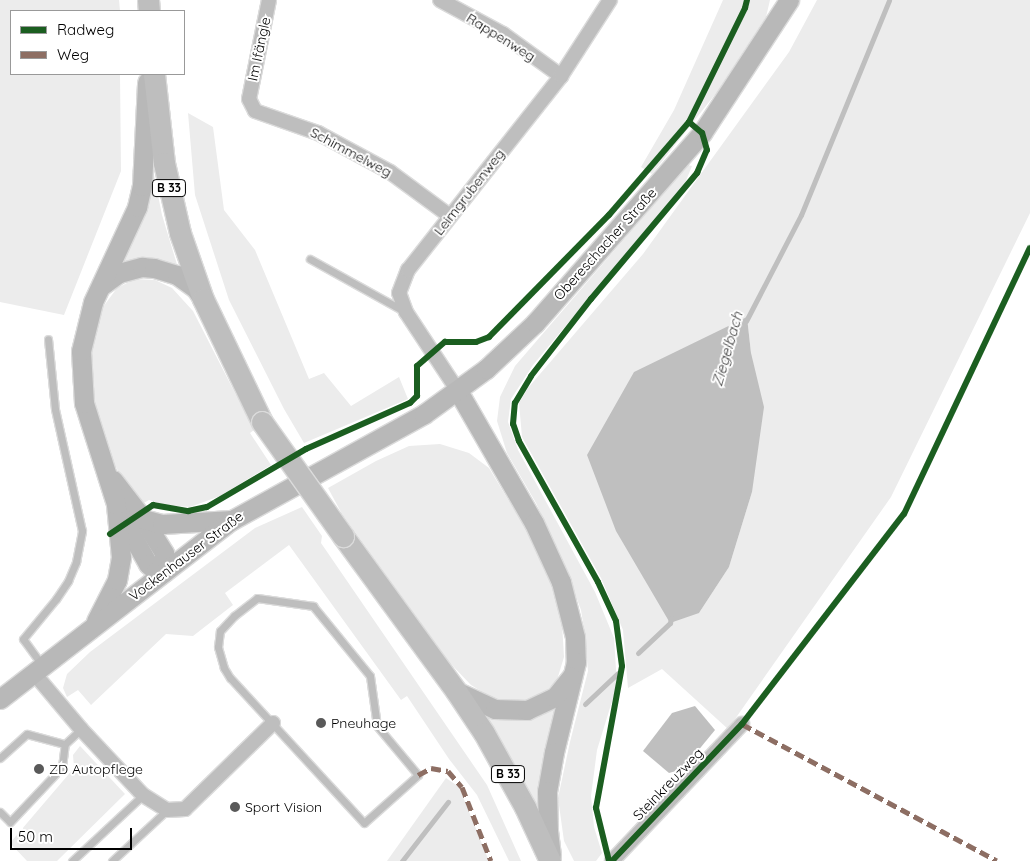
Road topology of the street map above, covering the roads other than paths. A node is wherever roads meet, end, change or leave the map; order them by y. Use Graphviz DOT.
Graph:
graph roads {
  1 [pos="270,0"];
  2 [pos="440,0"];
  3 [pos="610,0"];
  4 [pos="789,0"];
  5 [pos="148,75"];
  6 [pos="154,75"];
  7 [pos="562,76"];
  8 [pos="249,98"];
  9 [pos="450,216"];
  10 [pos="310,260"];
  11 [pos="100,287"];
  12 [pos="203,299"];
  13 [pos="406,312"];
  14 [pos="48,338"];
  15 [pos="458,391"];
  16 [pos="374,440"];
  17 [pos="108,474"];
  18 [pos="116,504"];
  19 [pos="143,519"];
  20 [pos="232,520"];
  21 [pos="164,572"];
  22 [pos="94,624"];
  23 [pos="37,668"];
  24 [pos="574,672"];
  25 [pos="456,692"];
  26 [pos="0,699"];
  27 [pos="273,723"];
  28 [pos="742,724"];
  29 [pos="81,729"];
  30 [pos="65,744"];
  31 [pos="0,758"];
  32 [pos="143,795"];
  33 [pos="167,810"];
  34 [pos="0,812"];
  35 [pos="72,861"];
  36 [pos="112,861"];
  37 [pos="552,861"];
  38 [pos="612,861"];
  1 -- 8 [label="street, Im Ifängle"];
  2 -- 7 [label="street, Rappenweg"];
  3 -- 7 [label="street, Leimgrubenweg"];
  4 -- 15 [label="main road, Obereschacher Straße"];
  5 -- 11 [label="main road"];
  6 -- 12 [label="main road, B 33"];
  7 -- 9 [label="street, Leimgrubenweg"];
  8 -- 9 [label="street, Schimmelweg"];
  9 -- 13 [label="street, Leimgrubenweg"];
  10 -- 13 [label="lane"];
  11 -- 12 [label="main road"];
  11 -- 17 [label="main road"];
  12 -- 25 [label="main road, B 33, bridge"];
  13 -- 15 [label="street, Leimgrubenweg"];
  14 -- 23 [label="lane"];
  15 -- 16 [label="main road, Obereschacher Straße"];
  15 -- 24 [label="main road"];
  16 -- 20 [label="main road, Vockenhauser Straße"];
  17 -- 18 [label="main road"];
  17 -- 19 [label="main road"];
  18 -- 21 [label="main road"];
  18 -- 22 [label="main road"];
  19 -- 20 [label="main road"];
  19 -- 21 [label="main road"];
  20 -- 21 [label="main road, Vockenhauser Straße"];
  21 -- 22 [label="main road, Vockenhauser Straße"];
  22 -- 23 [label="main road, Vockenhauser Straße"];
  23 -- 26 [label="main road, Vockenhauser Straße"];
  23 -- 29 [label="street"];
  24 -- 25 [label="main road"];
  24 -- 37 [label="main road"];
  25 -- 37 [label="main road, B 33"];
  27 -- 27 [label="lane"];
  27 -- 33 [label="street"];
  28 -- 38 [label="street, Steinkreuzweg"];
  29 -- 30 [label="lane"];
  29 -- 32 [label="street"];
  30 -- 31 [label="lane"];
  30 -- 34 [label="lane"];
  32 -- 33 [label="street"];
  32 -- 35 [label="lane"];
  33 -- 36 [label="lane"];
}
